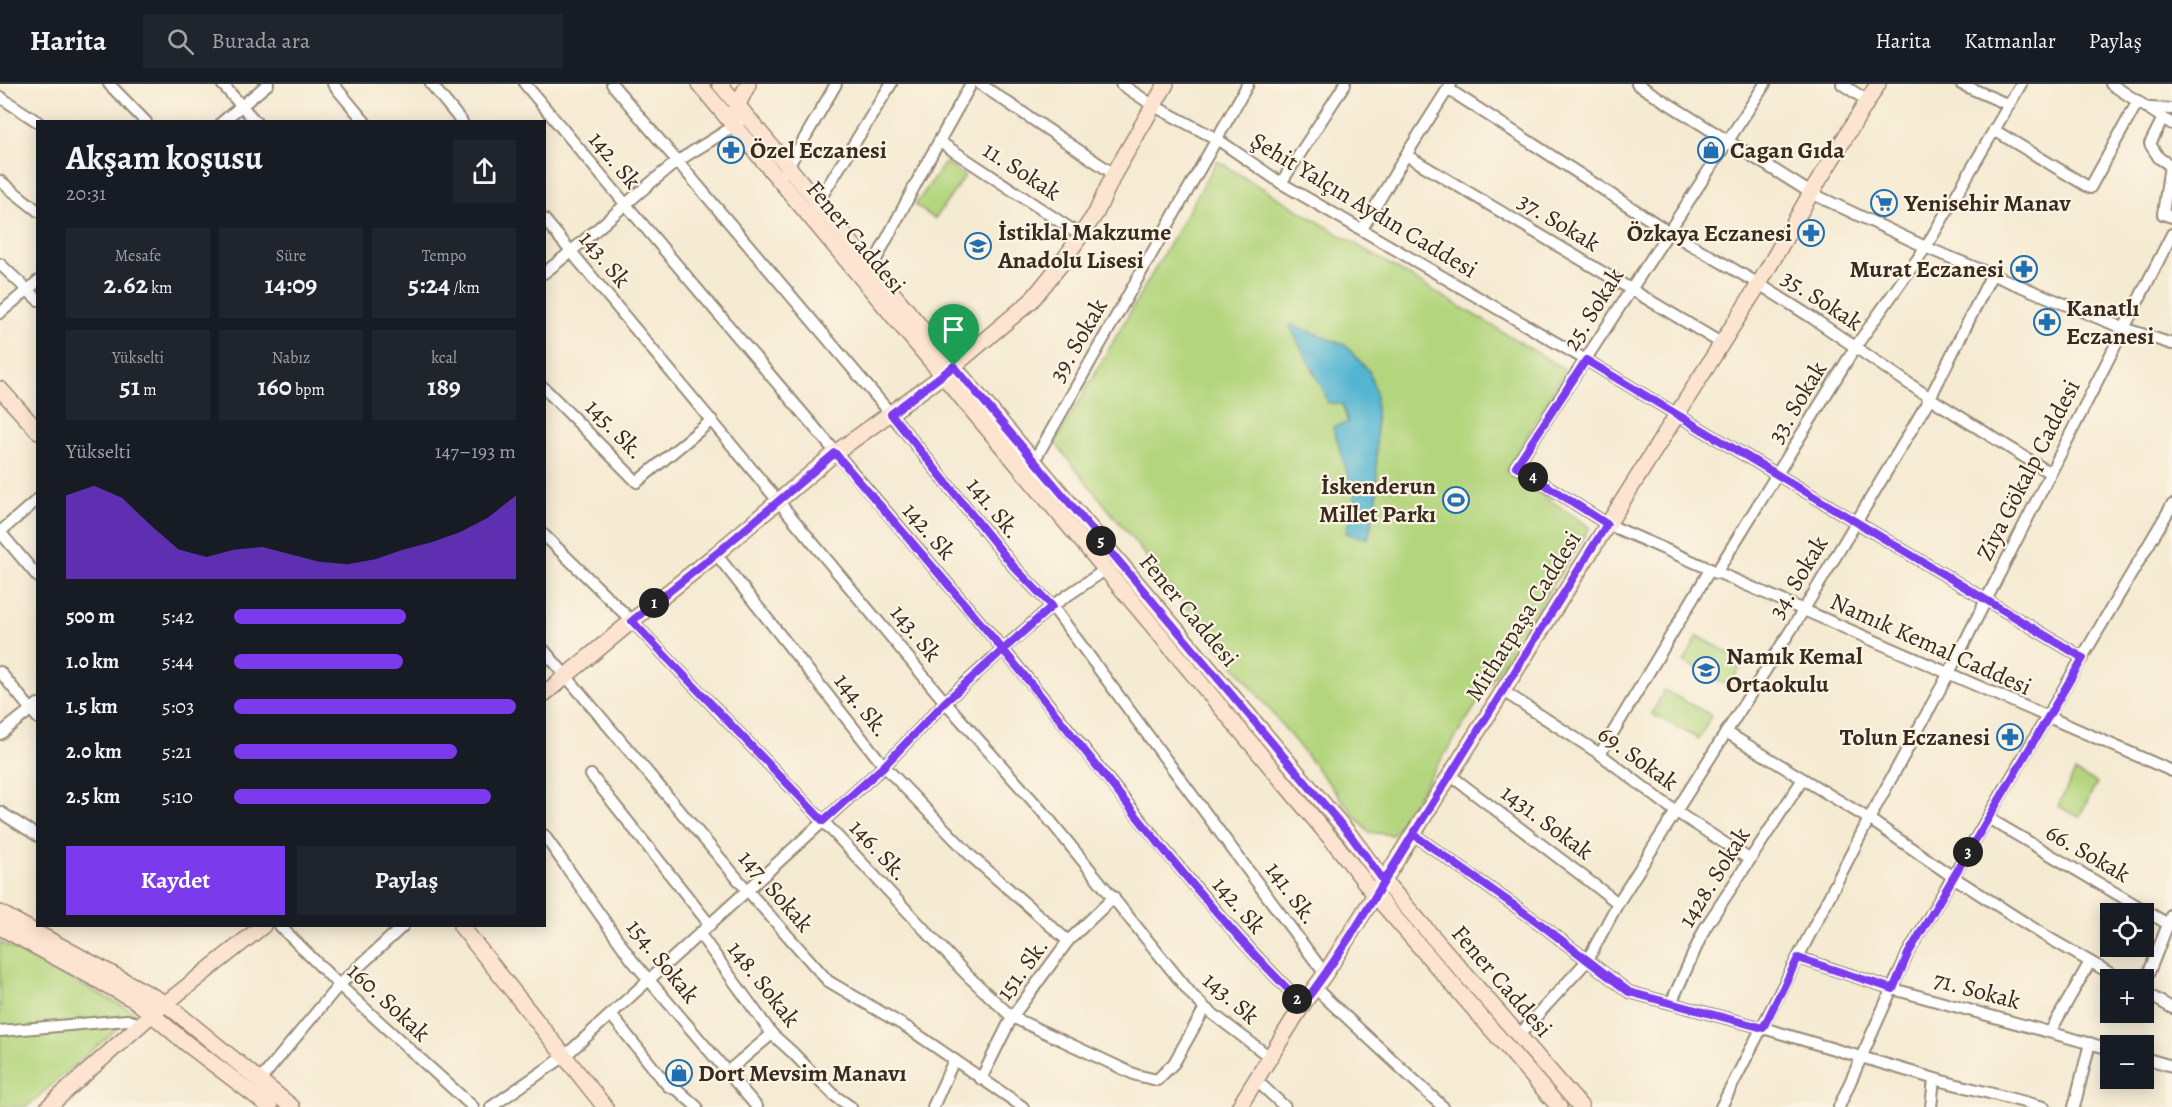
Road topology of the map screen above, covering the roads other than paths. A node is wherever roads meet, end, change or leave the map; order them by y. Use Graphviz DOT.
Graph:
graph roads {
  1 [pos="109,84"];
  2 [pos="222,84"];
  3 [pos="268,84"];
  4 [pos="333,84"];
  5 [pos="431,84"];
  6 [pos="525,84"];
  7 [pos="612,84"];
  8 [pos="699,84"];
  9 [pos="748,84"];
  10 [pos="837,84"];
  11 [pos="891,84"];
  12 [pos="972,84"];
  13 [pos="980,84"];
  14 [pos="1121,84"];
  15 [pos="1166,84"];
  16 [pos="1248,84"];
  17 [pos="1345,84"];
  18 [pos="1636,84"];
  19 [pos="1765,84"];
  20 [pos="1842,84"];
  21 [pos="1878,84"];
  22 [pos="1961,84"];
  23 [pos="2021,84"];
  24 [pos="2111,84"];
  25 [pos="724,86"];
  26 [pos="1450,86"];
  27 [pos="0,97"];
  28 [pos="2138,101"];
  29 [pos="1869,102"];
  30 [pos="242,105"];
  31 [pos="2009,105"];
  32 [pos="1154,106"];
  33 [pos="718,108"];
  34 [pos="2148,108"];
  35 [pos="2172,109"];
  36 [pos="742,111"];
  37 [pos="144,120"];
  38 [pos="224,120"];
  39 [pos="254,120"];
  40 [pos="363,120"];
  41 [pos="460,120"];
  42 [pos="36,121"];
  43 [pos="2167,121"];
  44 [pos="732,124"];
  45 [pos="1994,130"];
  46 [pos="1217,140"];
  47 [pos="940,142"];
  48 [pos="1728,142"];
  49 [pos="1406,155"];
  50 [pos="676,162"];
  51 [pos="788,167"];
  52 [pos="1114,174"];
  53 [pos="0,181"];
  54 [pos="780,182"];
  55 [pos="1281,183"];
  56 [pos="1811,193"];
  57 [pos="818,202"];
  58 [pos="624,204"];
  59 [pos="36,209"];
  60 [pos="2172,217"];
  61 [pos="812,220"];
  62 [pos="546,221"];
  63 [pos="1362,229"];
  64 [pos="1669,232"];
  65 [pos="2172,234"];
  66 [pos="1080,235"];
  67 [pos="1926,247"];
  68 [pos="572,252"];
  69 [pos="0,264"];
  70 [pos="872,267"];
  71 [pos="546,272"];
  72 [pos="1992,274"];
  73 [pos="36,283"];
  74 [pos="865,284"];
  75 [pos="1759,284"];
  76 [pos="28,289"];
  77 [pos="1629,290"];
  78 [pos="36,298"];
  79 [pos="0,313"];
  80 [pos="2123,328"];
  81 [pos="1721,343"];
  82 [pos="2172,344"];
  83 [pos="1856,346"];
  84 [pos="1586,360"];
  85 [pos="948,371"];
  86 [pos="0,389"];
  87 [pos="546,390"];
  88 [pos="1930,398"];
  89 [pos="891,414"];
  90 [pos="1676,414"];
  91 [pos="712,420"];
  92 [pos="36,429"];
  93 [pos="835,453"];
  94 [pos="1034,461"];
  95 [pos="1516,466"];
  96 [pos="2050,473"];
  97 [pos="1777,474"];
  98 [pos="36,500"];
  99 [pos="779,500"];
  100 [pos="2172,505"];
  101 [pos="1855,521"];
  102 [pos="1607,524"];
  103 [pos="0,532"];
  104 [pos="546,537"];
  105 [pos="716,554"];
  106 [pos="1105,570"];
  107 [pos="1713,571"];
  108 [pos="36,575"];
  109 [pos="1986,599"];
  110 [pos="1052,606"];
  111 [pos="1803,611"];
  112 [pos="632,621"];
  113 [pos="1004,649"];
  114 [pos="546,652"];
  115 [pos="2083,658"];
  116 [pos="0,672"];
  117 [pos="1949,673"];
  118 [pos="566,675"];
  119 [pos="1503,691"];
  120 [pos="546,692"];
  121 [pos="945,702"];
  122 [pos="35,710"];
  123 [pos="2048,719"];
  124 [pos="1726,732"];
  125 [pos="0,734"];
  126 [pos="1600,754"];
  127 [pos="884,766"];
  128 [pos="2172,771"];
  129 [pos="591,775"];
  130 [pos="1450,775"];
  131 [pos="1803,779"];
  132 [pos="1675,811"];
  133 [pos="0,812"];
  134 [pos="1988,818"];
  135 [pos="1869,819"];
  136 [pos="823,821"];
  137 [pos="1413,834"];
  138 [pos="36,835"];
  139 [pos="546,838"];
  140 [pos="1749,859"];
  141 [pos="1953,877"];
  142 [pos="1384,881"];
  143 [pos="747,890"];
  144 [pos="1375,895"];
  145 [pos="1114,897"];
  146 [pos="1618,903"];
  147 [pos="0,913"];
  148 [pos="2170,919"];
  149 [pos="710,925"];
  150 [pos="0,927"];
  151 [pos="262,927"];
  152 [pos="281,927"];
  153 [pos="402,927"];
  154 [pos="462,927"];
  155 [pos="699,933"];
  156 [pos="1068,941"];
  157 [pos="1798,958"];
  158 [pos="1587,961"];
  159 [pos="2090,962"];
  160 [pos="2102,969"];
  161 [pos="2150,969"];
  162 [pos="1325,974"];
  163 [pos="650,979"];
  164 [pos="339,985"];
  165 [pos="1315,988"];
  166 [pos="1893,989"];
  167 [pos="2154,998"];
  168 [pos="165,1003"];
  169 [pos="1671,1003"];
  170 [pos="1303,1004"];
  171 [pos="1205,1008"];
  172 [pos="2172,1008"];
  173 [pos="611,1015"];
  174 [pos="1012,1017"];
  175 [pos="146,1019"];
  176 [pos="1763,1028"];
  177 [pos="0,1031"];
  178 [pos="2049,1032"];
  179 [pos="772,1034"];
  180 [pos="1519,1035"];
  181 [pos="2091,1043"];
  182 [pos="2100,1046"];
  183 [pos="565,1056"];
  184 [pos="1271,1058"];
  185 [pos="1861,1059"];
  186 [pos="954,1060"];
  187 [pos="2154,1061"];
  188 [pos="2172,1066"];
  189 [pos="728,1071"];
  190 [pos="261,1079"];
  191 [pos="981,1079"];
  192 [pos="1934,1079"];
  193 [pos="1256,1080"];
  194 [pos="48,1107"];
  195 [pos="270,1107"];
  196 [pos="292,1107"];
  197 [pos="473,1107"];
  198 [pos="491,1107"];
  199 [pos="605,1107"];
  200 [pos="697,1107"];
  201 [pos="758,1107"];
  202 [pos="851,1107"];
  203 [pos="933,1107"];
  204 [pos="1023,1107"];
  205 [pos="1239,1107"];
  206 [pos="1285,1107"];
  207 [pos="1443,1107"];
  208 [pos="1559,1107"];
  209 [pos="1581,1107"];
  210 [pos="1721,1107"];
  211 [pos="1839,1107"];
  212 [pos="1931,1107"];
  213 [pos="2044,1107"];
  214 [pos="2074,1107"];
  1 -- 37 [label="street"];
  2 -- 30 [label="street"];
  3 -- 30 [label="street"];
  4 -- 40 [label="street"];
  5 -- 41 [label="street"];
  6 -- 58 [label="street, 142. Sk"];
  7 -- 50 [label="street, 141. Sk."];
  8 -- 33 [label="street, Fener Caddesi"];
  9 -- 36 [label="street"];
  10 -- 51 [label="street"];
  11 -- 57 [label="street"];
  12 -- 47 [label="street"];
  13 -- 52 [label="street"];
  14 -- 32 [label="street, Şehit Yalçın Aydın Caddesi"];
  15 -- 32 [label="street"];
  16 -- 46 [label="street, 39. Sokak"];
  17 -- 55 [label="street"];
  18 -- 48 [label="street"];
  19 -- 48 [label="street, 25. Sokak"];
  20 -- 29 [label="street"];
  21 -- 29 [label="street, Mithatpaşa Caddesi"];
  22 -- 31 [label="street"];
  23 -- 31 [label="street, 33. Sokak"];
  24 -- 28 [label="street"];
  25 -- 33 [label="street"];
  25 -- 36 [label="street, Fener Caddesi"];
  26 -- 49 [label="street"];
  26 -- 64 [label="street, 35. Sokak"];
  27 -- 42 [label="street"];
  28 -- 34 [label="street"];
  28 -- 45 [label="street"];
  29 -- 56 [label="street, Mithatpaşa Caddesi"];
  30 -- 38 [label="street"];
  30 -- 39 [label="street"];
  31 -- 45 [label="street, 33. Sokak"];
  32 -- 46 [label="street, Şehit Yalçın Aydın Caddesi"];
  32 -- 52 [label="street"];
  33 -- 44 [label="street, Fener Caddesi"];
  34 -- 35 [label="street"];
  34 -- 43 [label="street"];
  36 -- 44 [label="street"];
  36 -- 51 [label="street, Fener Caddesi"];
  43 -- 60 [label="street"];
  44 -- 50 [label="street"];
  44 -- 54 [label="street, Fener Caddesi"];
  45 -- 67 [label="street, 33. Sokak"];
  46 -- 55 [label="street, Şehit Yalçın Aydın Caddesi"];
  46 -- 94 [label="street, 39. Sokak"];
  47 -- 66 [label="street, 11. Sokak"];
  47 -- 70 [label="street"];
  48 -- 56 [label="street"];
  48 -- 64 [label="street, 25. Sokak"];
  49 -- 63 [label="street"];
  49 -- 77 [label="street, 37. Sokak"];
  50 -- 58 [label="street"];
  50 -- 89 [label="street, 141. Sk."];
  51 -- 54 [label="street"];
  51 -- 57 [label="street, Fener Caddesi"];
  52 -- 66 [label="street"];
  53 -- 59 [label="street"];
  54 -- 61 [label="street, Fener Caddesi"];
  55 -- 63 [label="street, Şehit Yalçın Aydın Caddesi"];
  56 -- 67 [label="street"];
  56 -- 75 [label="street, Mithatpaşa Caddesi"];
  57 -- 61 [label="street"];
  57 -- 70 [label="street, Fener Caddesi"];
  58 -- 68 [label="street"];
  58 -- 93 [label="street, 142. Sk"];
  61 -- 74 [label="street, Fener Caddesi"];
  62 -- 68 [label="street, 143. Sk"];
  63 -- 84 [label="street, Şehit Yalçın Aydın Caddesi"];
  64 -- 75 [label="street, 35. Sokak"];
  64 -- 77 [label="street, 25. Sokak"];
  65 -- 80 [label="street, Ziya Gökalp Caddesi"];
  66 -- 85 [label="street"];
  67 -- 72 [label="street"];
  67 -- 83 [label="street, 33. Sokak"];
  68 -- 71 [label="street"];
  68 -- 91 [label="street, 143. Sk"];
  69 -- 76 [label="street"];
  70 -- 74 [label="street"];
  70 -- 85 [label="street, Fener Caddesi"];
  72 -- 80 [label="street"];
  72 -- 88 [label="street, 34. Sokak"];
  73 -- 76 [label="street"];
  74 -- 85 [label="street, Fener Caddesi"];
  75 -- 81 [label="street, Mithatpaşa Caddesi"];
  75 -- 83 [label="street, 35. Sokak"];
  76 -- 78 [label="street"];
  76 -- 79 [label="street"];
  77 -- 81 [label="street, 37. Sokak"];
  77 -- 84 [label="street, 25. Sokak"];
  80 -- 82 [label="street"];
  80 -- 96 [label="street, Ziya Gökalp Caddesi"];
  81 -- 90 [label="street, Mithatpaşa Caddesi"];
  83 -- 88 [label="street, 35. Sokak"];
  83 -- 97 [label="street, 33. Sokak"];
  84 -- 90 [label="street, Şehit Yalçın Aydın Caddesi"];
  84 -- 95 [label="street, 25. Sokak"];
  85 -- 89 [label="street"];
  85 -- 94 [label="street, Fener Caddesi"];
  85 -- 106 [label="street, Fener Caddesi"];
  86 -- 92 [label="street"];
  87 -- 91 [label="street, 145. Sk."];
  88 -- 96 [label="street, 35. Sokak"];
  88 -- 101 [label="street, 34. Sokak"];
  89 -- 93 [label="street"];
  89 -- 110 [label="street, 141. Sk."];
  90 -- 97 [label="street, Şehit Yalçın Aydın Caddesi"];
  90 -- 102 [label="street, Mithatpaşa Caddesi"];
  91 -- 99 [label="street, 143. Sk"];
  93 -- 99 [label="street"];
  93 -- 113 [label="street, 142. Sk"];
  94 -- 142 [label="street, Fener Caddesi"];
  95 -- 102 [label="street, Namık Kemal Caddesi"];
  96 -- 109 [label="street, Ziya Gökalp Caddesi"];
  97 -- 101 [label="street, Şehit Yalçın Aydın Caddesi"];
  97 -- 107 [label="street, 33. Sokak"];
  98 -- 103 [label="street"];
  99 -- 105 [label="street"];
  99 -- 121 [label="street, 143. Sk"];
  100 -- 115 [label="street"];
  101 -- 109 [label="street, Şehit Yalçın Aydın Caddesi"];
  101 -- 111 [label="street, 34. Sokak"];
  102 -- 107 [label="street, Namık Kemal Caddesi"];
  102 -- 119 [label="street, Mithatpaşa Caddesi"];
  103 -- 108 [label="street"];
  104 -- 112 [label="street, 146. Sk."];
  105 -- 112 [label="street"];
  105 -- 127 [label="street, 144. Sk."];
  106 -- 110 [label="street"];
  106 -- 144 [label="street, Fener Caddesi"];
  107 -- 111 [label="street, Namık Kemal Caddesi"];
  107 -- 126 [label="street, 33. Sokak"];
  109 -- 115 [label="street, Şehit Yalçın Aydın Caddesi"];
  109 -- 117 [label="street, Ziya Gökalp Caddesi"];
  110 -- 113 [label="street"];
  110 -- 162 [label="street, 141. Sk."];
  111 -- 117 [label="street, Namık Kemal Caddesi"];
  111 -- 124 [label="street, 34. Sokak"];
  112 -- 118 [label="street"];
  112 -- 136 [label="street, 146. Sk."];
  113 -- 121 [label="street"];
  113 -- 170 [label="street, 142. Sk"];
  114 -- 118 [label="street, 147. Sokak"];
  115 -- 123 [label="street"];
  116 -- 122 [label="street"];
  117 -- 123 [label="street, Namık Kemal Caddesi"];
  117 -- 135 [label="street, Ziya Gökalp Caddesi"];
  118 -- 120 [label="street"];
  118 -- 143 [label="street, 147. Sokak"];
  119 -- 126 [label="street, 69. Sokak"];
  119 -- 130 [label="street, Mithatpaşa Caddesi"];
  121 -- 127 [label="street"];
  121 -- 145 [label="street, 143. Sk"];
  122 -- 125 [label="street"];
  123 -- 128 [label="street, Namık Kemal Caddesi"];
  123 -- 134 [label="street"];
  124 -- 131 [label="street"];
  124 -- 132 [label="street, 34. Sokak"];
  126 -- 132 [label="street, 69. Sokak"];
  127 -- 136 [label="street"];
  127 -- 156 [label="street, 144. Sk."];
  129 -- 149 [label="street, 148. Sokak"];
  130 -- 137 [label="street, Mithatpaşa Caddesi"];
  130 -- 146 [label="street, 1431. Sokak"];
  131 -- 135 [label="street"];
  131 -- 140 [label="street, 1428. Sokak"];
  132 -- 140 [label="street, 69. Sokak"];
  132 -- 146 [label="street, 34. Sokak"];
  133 -- 138 [label="street"];
  134 -- 141 [label="street"];
  134 -- 148 [label="street, 66. Sokak"];
  135 -- 141 [label="street"];
  135 -- 157 [label="street, Ziya Gökalp Caddesi"];
  136 -- 143 [label="street"];
  136 -- 174 [label="street, 146. Sk."];
  137 -- 142 [label="street, Mithatpaşa Caddesi"];
  137 -- 158 [label="street"];
  139 -- 163 [label="street, 154. Sokak"];
  140 -- 169 [label="street, 1428. Sokak"];
  141 -- 159 [label="street"];
  141 -- 166 [label="street"];
  142 -- 144 [label="street, Mithatpaşa Caddesi"];
  142 -- 180 [label="street, Fener Caddesi"];
  143 -- 149 [label="street"];
  143 -- 186 [label="street, 147. Sokak"];
  144 -- 162 [label="street, Mithatpaşa Caddesi"];
  144 -- 208 [label="street, Fener Caddesi"];
  145 -- 156 [label="street, 151. Sk."];
  145 -- 171 [label="street, 143. Sk"];
  146 -- 158 [label="street, 34. Sokak"];
  147 -- 168 [label="street"];
  148 -- 161 [label="street"];
  149 -- 155 [label="street"];
  150 -- 175 [label="street"];
  151 -- 168 [label="street"];
  152 -- 164 [label="street, 160. Sokak"];
  153 -- 164 [label="street"];
  154 -- 183 [label="street"];
  155 -- 163 [label="street"];
  155 -- 179 [label="street, 148. Sokak"];
  156 -- 174 [label="street, 151. Sk."];
  157 -- 166 [label="street, 71. Sokak"];
  157 -- 176 [label="street, Ziya Gökalp Caddesi"];
  158 -- 169 [label="street"];
  158 -- 180 [label="street, 34. Sokak"];
  159 -- 160 [label="street"];
  159 -- 178 [label="street"];
  162 -- 165 [label="street, Mithatpaşa Caddesi"];
  163 -- 173 [label="street"];
  163 -- 189 [label="street, 154. Sokak"];
  164 -- 190 [label="street"];
  164 -- 197 [label="street, 160. Sokak"];
  165 -- 170 [label="street, Mithatpaşa Caddesi"];
  165 -- 207 [label="street"];
  166 -- 178 [label="street, 71. Sokak"];
  166 -- 185 [label="street"];
  167 -- 172 [label="street"];
  168 -- 175 [label="street"];
  168 -- 190 [label="street"];
  169 -- 176 [label="street"];
  170 -- 184 [label="street, Mithatpaşa Caddesi"];
  171 -- 174 [label="street, 146. Sk."];
  171 -- 184 [label="street, 143. Sk"];
  173 -- 183 [label="street"];
  173 -- 200 [label="street"];
  174 -- 191 [label="street, 151. Sk."];
  175 -- 177 [label="street"];
  175 -- 194 [label="street"];
  175 -- 195 [label="street"];
  176 -- 185 [label="street"];
  176 -- 210 [label="street, Ziya Gökalp Caddesi"];
  178 -- 181 [label="street, 71. Sokak"];
  179 -- 189 [label="street"];
  179 -- 202 [label="street, 148. Sokak"];
  180 -- 209 [label="street, Fener Caddesi"];
  181 -- 182 [label="street, 71. Sokak"];
  181 -- 214 [label="street"];
  183 -- 198 [label="street"];
  183 -- 199 [label="street"];
  184 -- 193 [label="street, Mithatpaşa Caddesi"];
  185 -- 192 [label="street"];
  185 -- 211 [label="street"];
  186 -- 191 [label="street, 147. Sokak"];
  186 -- 203 [label="street"];
  187 -- 188 [label="street"];
  189 -- 201 [label="street, 154. Sokak"];
  190 -- 196 [label="street"];
  191 -- 204 [label="street, 147. Sokak"];
  192 -- 212 [label="street"];
  192 -- 213 [label="street"];
  193 -- 205 [label="street, Mithatpaşa Caddesi"];
  193 -- 206 [label="street"];
}
